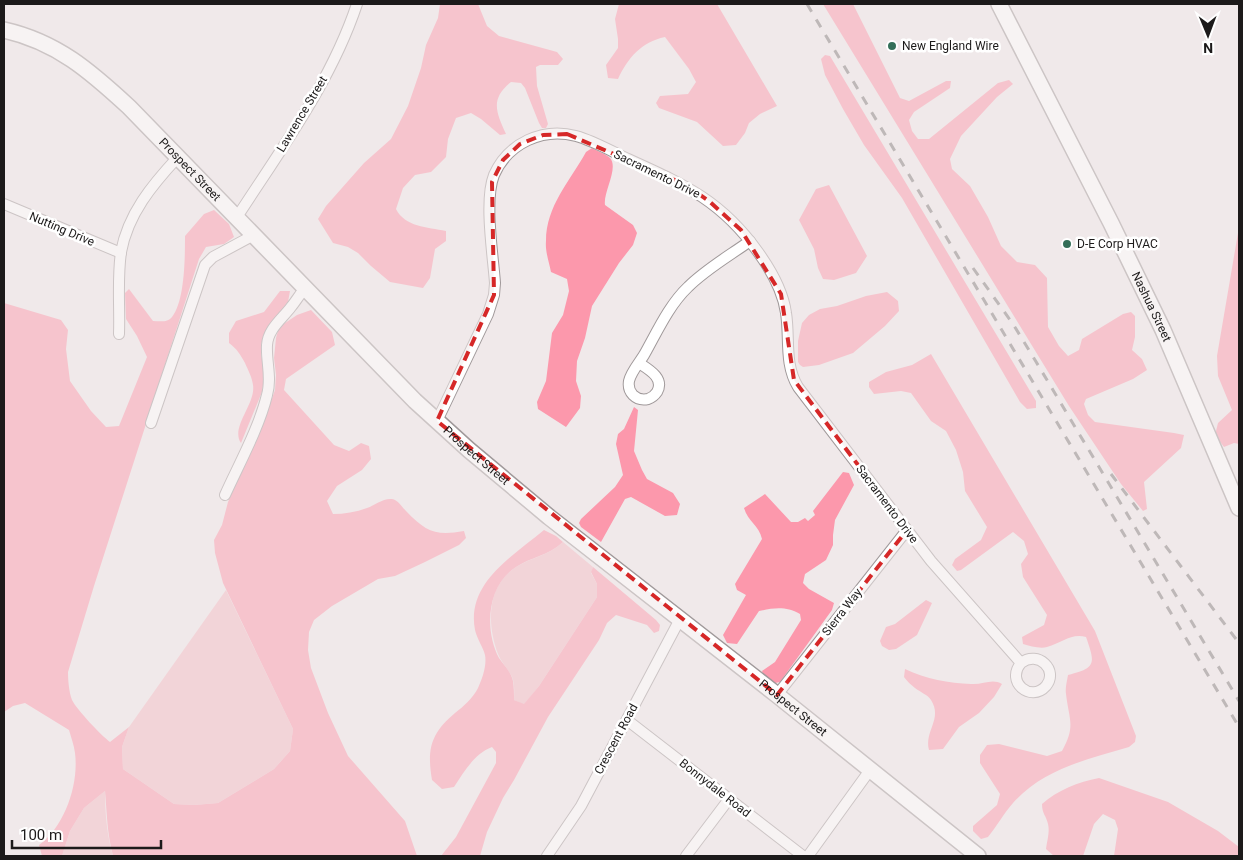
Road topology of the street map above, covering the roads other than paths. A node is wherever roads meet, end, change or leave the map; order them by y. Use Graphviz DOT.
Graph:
graph roads {
  1 [pos="357,4"];
  2 [pos="998,4"];
  3 [pos="4,30"];
  4 [pos="178,157"];
  5 [pos="4,204"];
  6 [pos="236,218"];
  7 [pos="254,235"];
  8 [pos="750,241"];
  9 [pos="121,253"];
  10 [pos="305,288"];
  11 [pos="119,334"];
  12 [pos="639,363"];
  13 [pos="436,420"];
  14 [pos="151,423"];
  15 [pos="225,495"];
  16 [pos="1239,508"];
  17 [pos="907,530"];
  18 [pos="680,619"];
  19 [pos="1021,663"];
  20 [pos="777,694"];
  21 [pos="627,720"];
  22 [pos="870,770"];
  23 [pos="729,799"];
  24 [pos="547,856"];
  25 [pos="686,856"];
  26 [pos="803,856"];
  27 [pos="808,856"];
  28 [pos="978,856"];
  1 -- 6 [label="street, Lawrence Street"];
  2 -- 16 [label="main road, Nashua Street"];
  3 -- 4 [label="main road, Prospect Street"];
  4 -- 6 [label="main road, Prospect Street"];
  4 -- 9 [label="street"];
  5 -- 9 [label="street, Nutting Drive"];
  6 -- 7 [label="main road, Prospect Street"];
  7 -- 10 [label="main road, Prospect Street"];
  7 -- 14 [label="street"];
  8 -- 12 [label="street"];
  8 -- 13 [label="street, Sacramento Drive"];
  8 -- 17 [label="street, Sacramento Drive"];
  9 -- 11 [label="street"];
  10 -- 13 [label="main road, Prospect Street"];
  10 -- 15 [label="street"];
  13 -- 18 [label="main road, Prospect Street"];
  17 -- 19 [label="street, Sacramento Drive"];
  17 -- 20 [label="street, Sierra Way"];
  18 -- 20 [label="main road, Prospect Street"];
  18 -- 21 [label="street, Crescent Road"];
  20 -- 22 [label="main road, Prospect Street"];
  21 -- 23 [label="street, Bonnydale Road"];
  21 -- 24 [label="street, Crescent Road"];
  22 -- 27 [label="street"];
  22 -- 28 [label="main road, Prospect Street"];
  23 -- 25 [label="street"];
  23 -- 26 [label="street, Bonnydale Road"];
}
